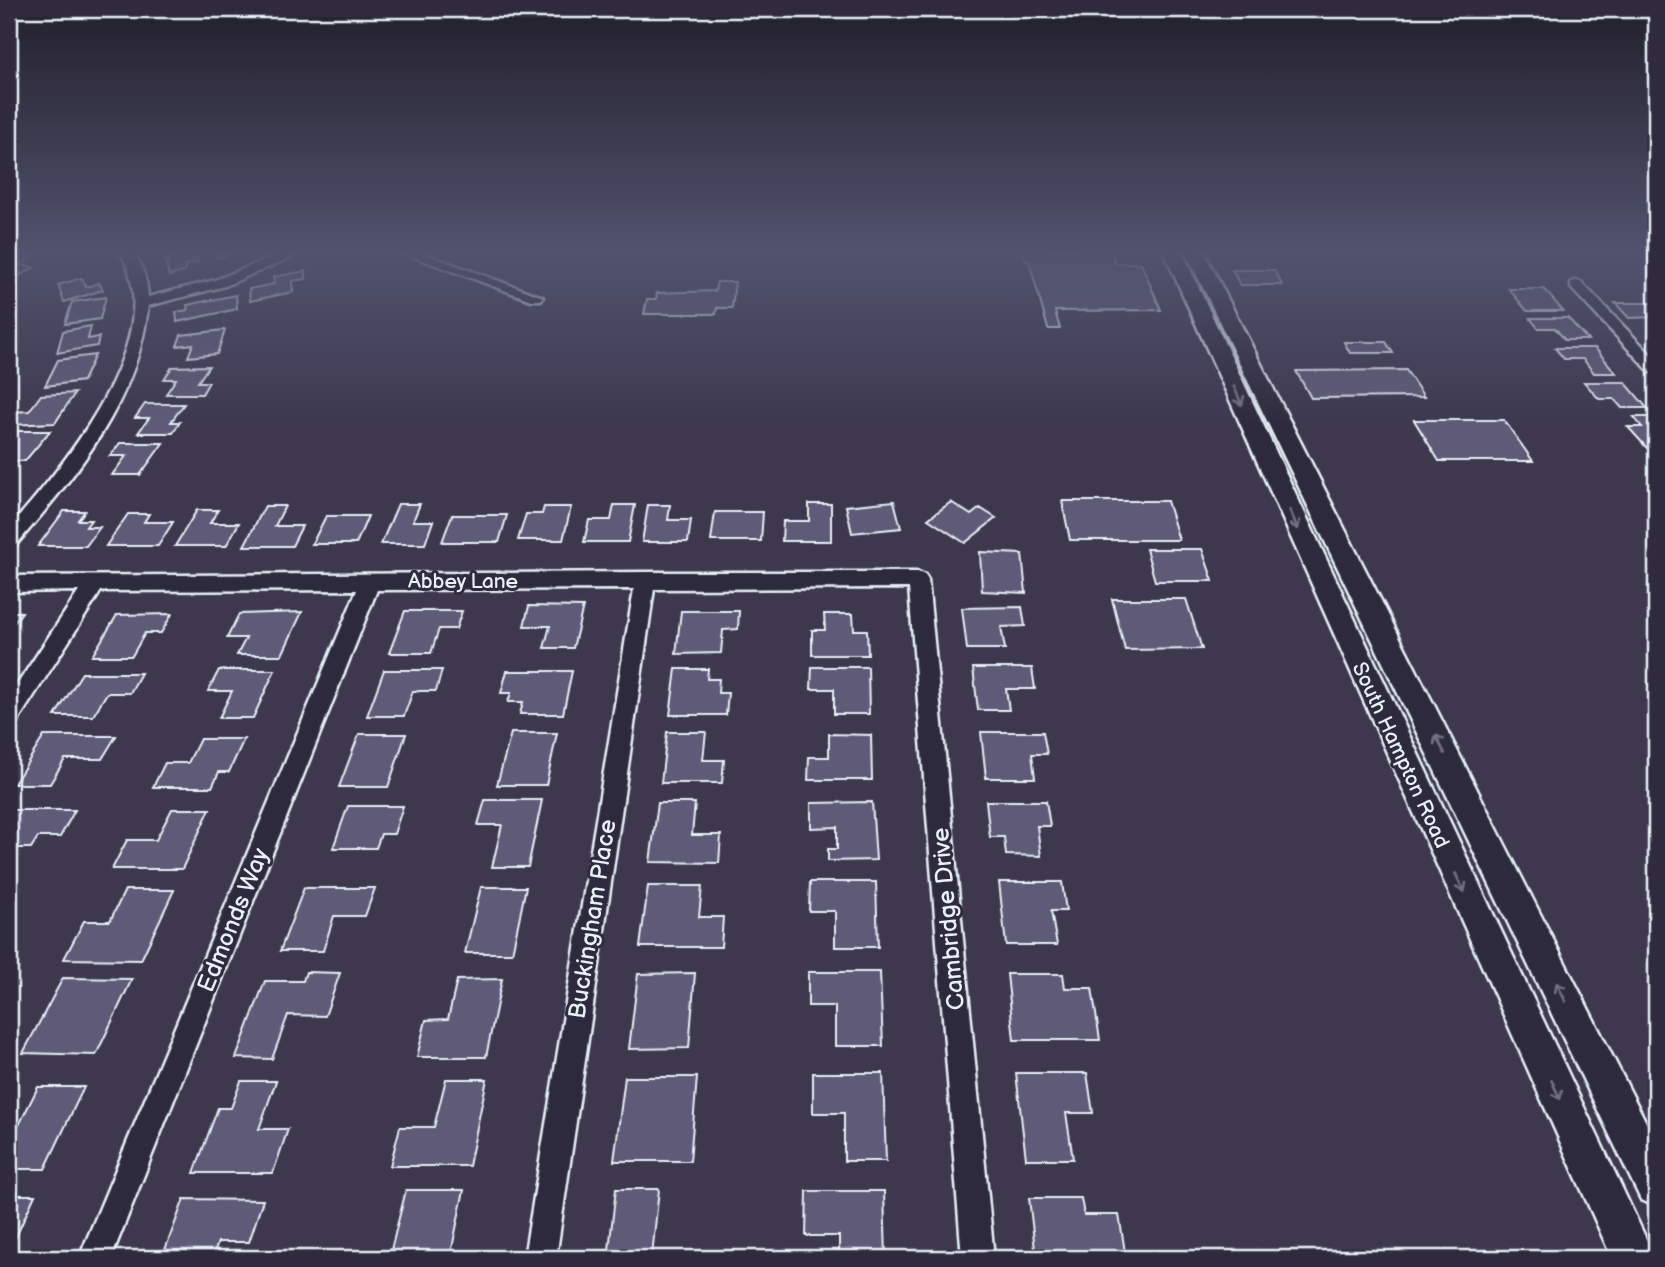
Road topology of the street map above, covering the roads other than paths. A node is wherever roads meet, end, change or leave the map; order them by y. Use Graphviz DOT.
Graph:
graph roads {
  1 [pos="140,309"];
  2 [pos="1198,309"];
  3 [pos="1224,309"];
  4 [pos="1599,309"];
  5 [pos="1656,345"];
  6 [pos="1635,346"];
  7 [pos="1250,361"];
  8 [pos="1222,362"];
  9 [pos="1656,369"];
  10 [pos="1282,458"];
  11 [pos="9,540"];
  12 [pos="645,580"];
  13 [pos="918,580"];
  14 [pos="370,582"];
  15 [pos="9,584"];
  16 [pos="95,584"];
  17 [pos="9,715"];
  18 [pos="1462,789"];
  19 [pos="1418,791"];
  20 [pos="1656,1185"];
  21 [pos="95,1258"];
  22 [pos="540,1258"];
  23 [pos="978,1258"];
  24 [pos="1634,1258"];
  1 -- 11 [label="street"];
  2 -- 8 [label="main road, South Hampton Road"];
  3 -- 7 [label="main road, South Hampton Road"];
  4 -- 6 [label="street"];
  5 -- 6 [label="street"];
  6 -- 9 [label="street"];
  7 -- 8 [label="main road"];
  7 -- 10 [label="main road, South Hampton Road"];
  8 -- 10 [label="main road, South Hampton Road, one-way"];
  18 -- 10 [label="main road, South Hampton Road, one-way"];
  10 -- 19 [label="main road, South Hampton Road, one-way"];
  12 -- 13 [label="street, Abbey Lane"];
  12 -- 14 [label="street, Abbey Lane"];
  12 -- 22 [label="street, Buckingham Place"];
  13 -- 23 [label="street, Cambridge Drive"];
  14 -- 16 [label="street, Abbey Lane"];
  14 -- 21 [label="street, Edmonds Way"];
  15 -- 16 [label="street, Abbey Lane"];
  16 -- 17 [label="street"];
  18 -- 19 [label="main road"];
  20 -- 18 [label="main road, South Hampton Road, one-way"];
  19 -- 24 [label="main road, South Hampton Road, one-way"];
}
